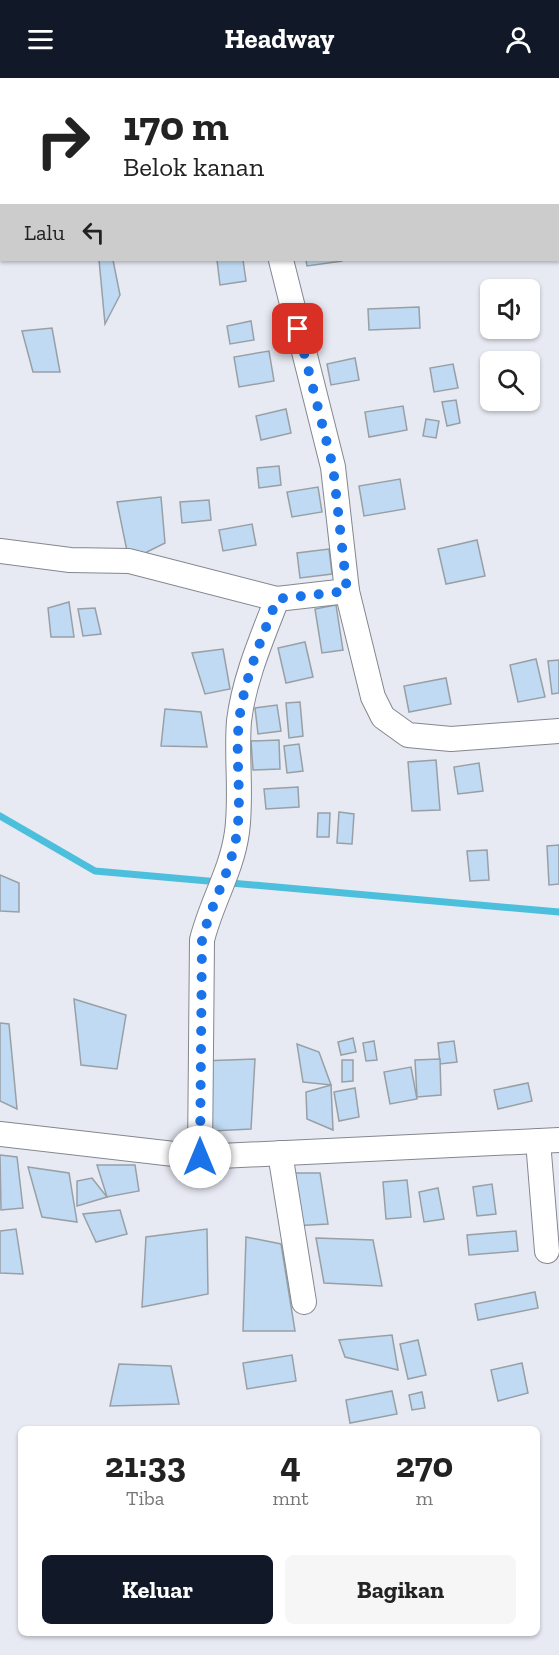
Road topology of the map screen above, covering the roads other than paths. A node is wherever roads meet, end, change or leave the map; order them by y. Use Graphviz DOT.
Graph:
graph roads {
  1 [pos="281,261"];
  2 [pos="0,551"];
  3 [pos="347,591"];
  4 [pos="277,599"];
  5 [pos="559,731"];
  6 [pos="0,1134"];
  7 [pos="549,1141"];
  8 [pos="280,1153"];
  9 [pos="200,1157"];
  10 [pos="547,1251"];
  11 [pos="304,1302"];
  1 -- 3 [label="street"];
  2 -- 4 [label="street"];
  3 -- 4 [label="street"];
  3 -- 5 [label="street"];
  4 -- 9 [label="street"];
  6 -- 9 [label="street"];
  7 -- 8 [label="street"];
  7 -- 10 [label="street"];
  8 -- 9 [label="street"];
  8 -- 11 [label="street"];
}
